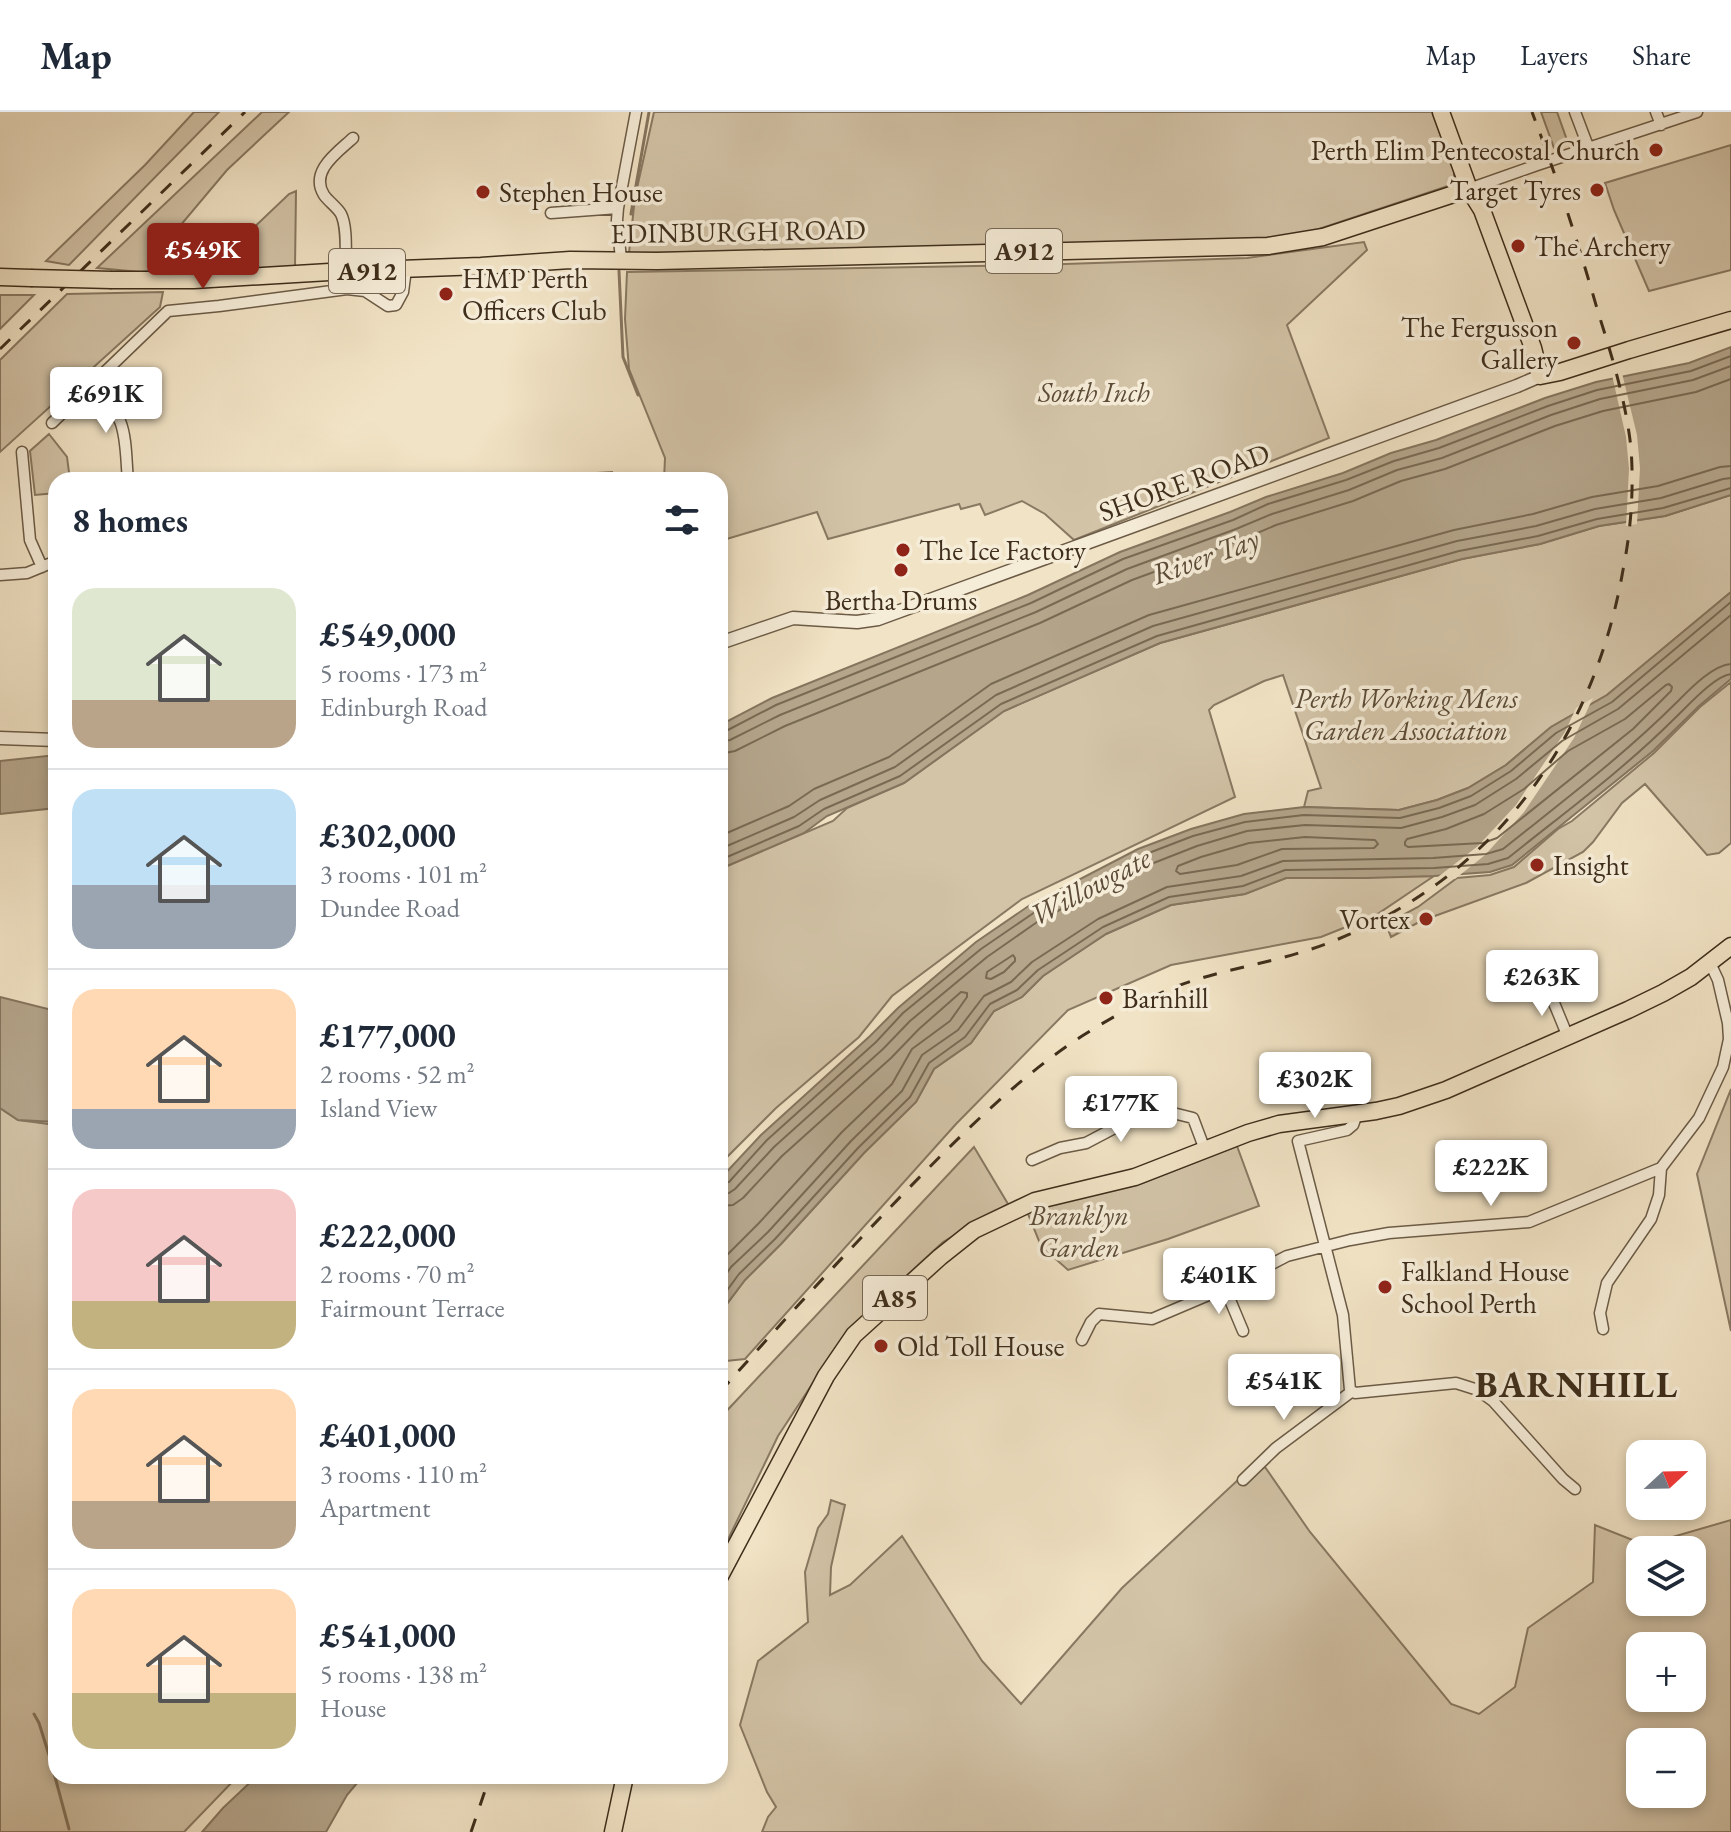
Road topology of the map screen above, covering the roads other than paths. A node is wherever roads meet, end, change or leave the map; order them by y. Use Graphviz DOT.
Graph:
graph roads {
  1 [pos="636,112"];
  2 [pos="1441,112"];
  3 [pos="1575,112"];
  4 [pos="1656,112"];
  5 [pos="1697,112"];
  6 [pos="1661,125"];
  7 [pos="353,138"];
  8 [pos="1589,149"];
  9 [pos="1469,189"];
  10 [pos="618,208"];
  11 [pos="551,213"];
  12 [pos="621,259"];
  13 [pos="406,269"];
  14 [pos="346,271"];
  15 [pos="0,277"];
  16 [pos="1731,320"];
  17 [pos="1540,376"];
  18 [pos="90,386"];
  19 [pos="52,423"];
  20 [pos="22,452"];
  21 [pos="127,472"];
  22 [pos="48,564"];
  23 [pos="42,567"];
  24 [pos="0,575"];
  25 [pos="728,640"];
  26 [pos="0,738"];
  27 [pos="48,740"];
  28 [pos="1731,946"];
  29 [pos="1710,963"];
  30 [pos="1547,986"];
  31 [pos="1568,1037"];
  32 [pos="1357,1114"];
  33 [pos="1205,1150"];
  34 [pos="1032,1160"];
  35 [pos="1661,1168"];
  36 [pos="1324,1247"];
  37 [pos="1225,1288"];
  38 [pos="1603,1329"];
  39 [pos="1243,1331"];
  40 [pos="1082,1340"];
  41 [pos="1351,1392"];
  42 [pos="1243,1480"];
  43 [pos="1575,1489"];
  44 [pos="728,1561"];
  45 [pos="623,1784"];
  46 [pos="613,1832"];
  1 -- 10 [label="street"];
  2 -- 9 [label="main road"];
  3 -- 8 [label="street"];
  4 -- 6 [label="street"];
  5 -- 6 [label="street"];
  6 -- 8 [label="street"];
  7 -- 14 [label="street"];
  8 -- 9 [label="street"];
  9 -- 12 [label="main road, EDINBURGH ROAD / A912"];
  9 -- 17 [label="main road"];
  10 -- 11 [label="street"];
  10 -- 12 [label="street"];
  12 -- 13 [label="main road, EDINBURGH ROAD / A912"];
  13 -- 14 [label="main road, EDINBURGH ROAD / A912"];
  13 -- 18 [label="street"];
  14 -- 15 [label="main road, EDINBURGH ROAD / A912, bridge"];
  16 -- 17 [label="main road"];
  17 -- 25 [label="street, SHORE ROAD"];
  18 -- 19 [label="street"];
  18 -- 21 [label="street"];
  20 -- 23 [label="street"];
  22 -- 23 [label="street"];
  23 -- 24 [label="street"];
  26 -- 27 [label="street"];
  28 -- 29 [label="main road, A85"];
  29 -- 31 [label="main road, A85"];
  29 -- 35 [label="street"];
  30 -- 31 [label="street"];
  31 -- 32 [label="main road, A85"];
  32 -- 33 [label="main road, A85"];
  32 -- 36 [label="street"];
  33 -- 34 [label="street"];
  33 -- 44 [label="main road, A85"];
  35 -- 36 [label="street"];
  35 -- 38 [label="street"];
  36 -- 37 [label="street"];
  36 -- 41 [label="street"];
  37 -- 39 [label="street"];
  37 -- 40 [label="street"];
  41 -- 42 [label="street"];
  41 -- 43 [label="street"];
  45 -- 46 [label="main road"];
}
